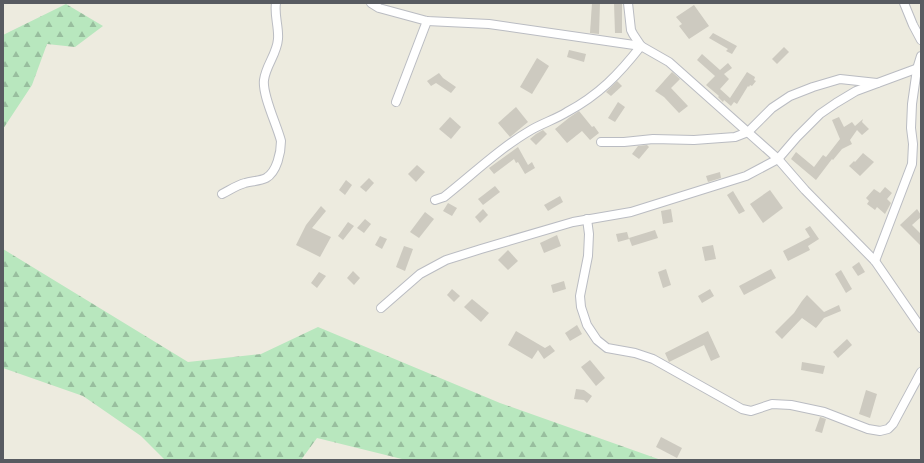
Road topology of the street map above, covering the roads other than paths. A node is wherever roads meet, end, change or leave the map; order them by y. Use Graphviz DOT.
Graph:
graph roads {
  1 [pos="276,3"];
  2 [pos="371,3"];
  3 [pos="628,3"];
  4 [pos="904,3"];
  5 [pos="427,21"];
  6 [pos="921,40"];
  7 [pos="641,46"];
  8 [pos="921,56"];
  9 [pos="919,68"];
  10 [pos="880,83"];
  11 [pos="396,102"];
  12 [pos="748,132"];
  13 [pos="601,142"];
  14 [pos="778,159"];
  15 [pos="222,194"];
  16 [pos="435,200"];
  17 [pos="587,219"];
  18 [pos="875,261"];
  19 [pos="380,308"];
  20 [pos="921,328"];
  21 [pos="921,372"];
  1 -- 15 [label="street"];
  2 -- 5 [label="street"];
  3 -- 7 [label="street"];
  4 -- 6 [label="street"];
  5 -- 7 [label="street"];
  5 -- 11 [label="street"];
  7 -- 12 [label="street"];
  7 -- 16 [label="street"];
  8 -- 9 [label="street"];
  9 -- 10 [label="street"];
  9 -- 18 [label="street"];
  10 -- 12 [label="street"];
  10 -- 14 [label="street"];
  12 -- 13 [label="street"];
  12 -- 14 [label="street"];
  14 -- 17 [label="street"];
  14 -- 18 [label="street"];
  17 -- 19 [label="street"];
  17 -- 21 [label="street"];
  18 -- 20 [label="street"];
}
